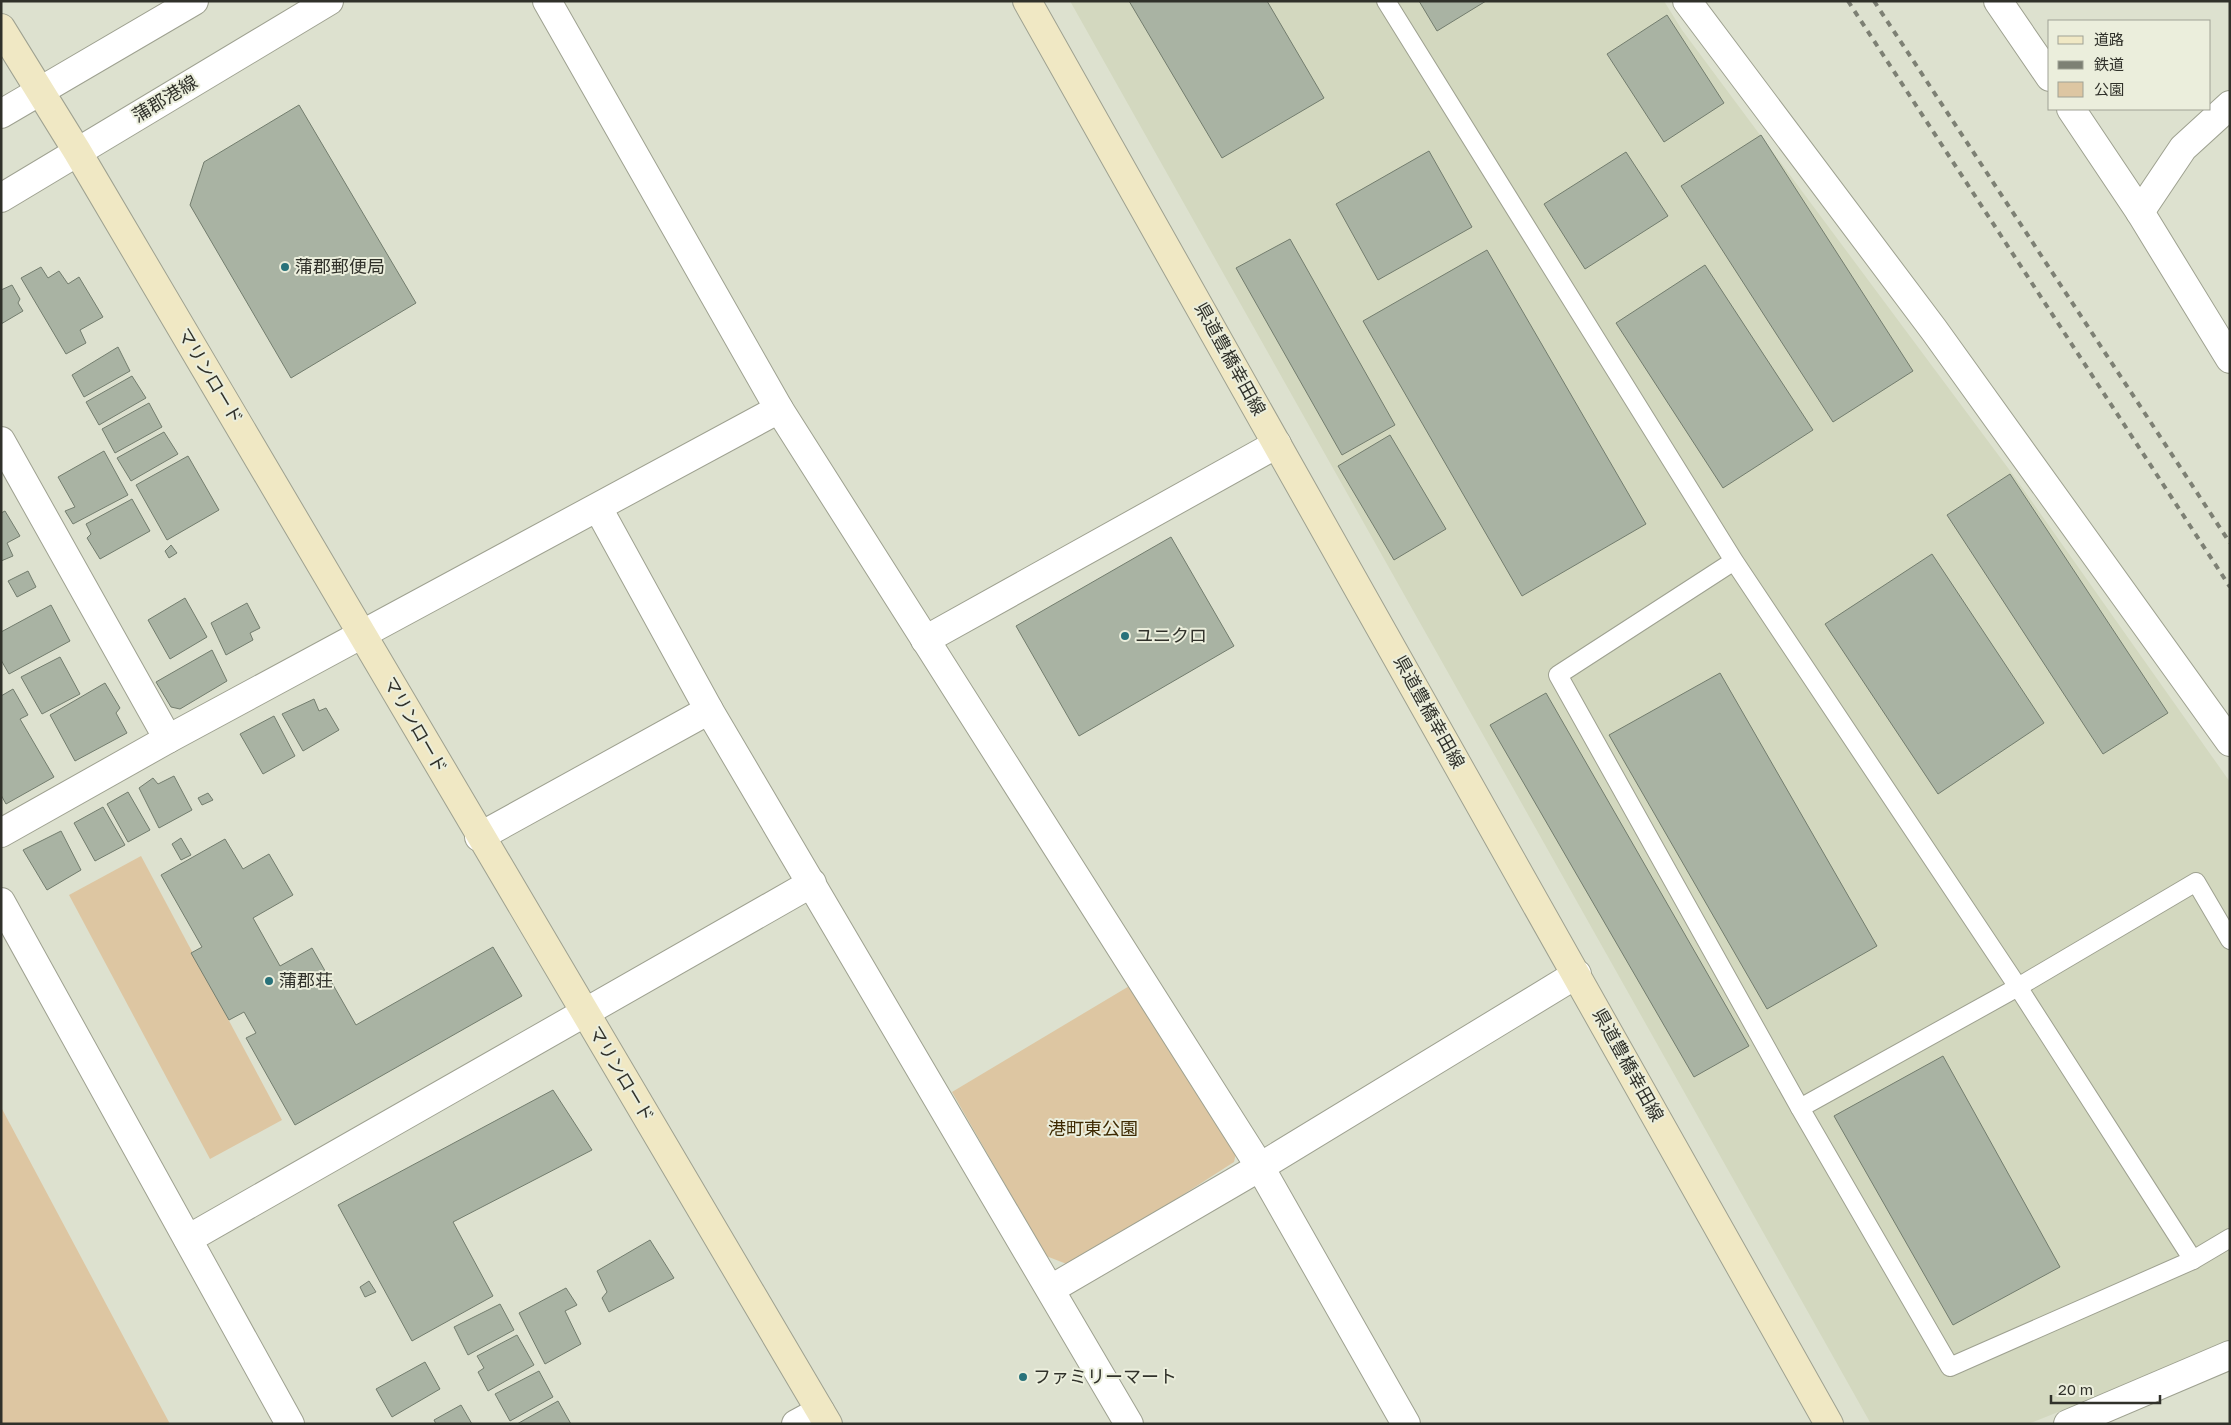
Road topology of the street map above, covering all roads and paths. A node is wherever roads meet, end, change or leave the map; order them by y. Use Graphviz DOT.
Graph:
graph roads {
  1 [pos="194,1"];
  2 [pos="329,1"];
  3 [pos="547,1"];
  4 [pos="1027,1"];
  5 [pos="1386,1"];
  6 [pos="1687,1"];
  7 [pos="1998,1"];
  8 [pos="1,28"];
  9 [pos="2048,75"];
  10 [pos="39,91"];
  11 [pos="2230,106"];
  12 [pos="2072,110"];
  13 [pos="1,114"];
  14 [pos="77,151"];
  15 [pos="1,198"];
  16 [pos="2140,212"];
  17 [pos="2230,359"];
  18 [pos="778,409"];
  19 [pos="1,440"];
  20 [pos="1277,444"];
  21 [pos="598,508"];
  22 [pos="1734,561"];
  23 [pos="362,635"];
  24 [pos="925,640"];
  25 [pos="709,710"];
  26 [pos="2228,734"];
  27 [pos="168,738"];
  28 [pos="1,833"];
  29 [pos="480,837"];
  30 [pos="812,883"];
  31 [pos="1,902"];
  32 [pos="2230,940"];
  33 [pos="1577,974"];
  34 [pos="2018,987"];
  35 [pos="584,1012"];
  36 [pos="1800,1108"];
  37 [pos="1260,1167"];
  38 [pos="2230,1238"];
  39 [pos="188,1239"];
  40 [pos="2193,1260"];
  41 [pos="1051,1289"];
  42 [pos="2230,1355"];
  43 [pos="824,1417"];
  44 [pos="290,1424"];
  45 [pos="796,1424"];
  46 [pos="1129,1424"];
  47 [pos="1406,1424"];
  48 [pos="1829,1424"];
  49 [pos="2068,1424"];
  1 -- 10 [label="street"];
  2 -- 14 [label="street, 蒲郡港線"];
  3 -- 18 [label="street"];
  4 -- 20 [label="main road, 県道豊橋幸田線"];
  5 -- 22 [label="lane"];
  6 -- 26 [label="street"];
  7 -- 9 [label="street"];
  8 -- 10 [label="main road, マリンロード"];
  10 -- 13 [label="street"];
  10 -- 14 [label="main road, マリンロード"];
  11 -- 16 [label="street"];
  12 -- 16 [label="street"];
  14 -- 15 [label="street, 蒲郡港線"];
  14 -- 23 [label="main road, マリンロード"];
  16 -- 17 [label="street"];
  18 -- 21 [label="street"];
  18 -- 24 [label="street"];
  19 -- 27 [label="street"];
  20 -- 24 [label="street"];
  20 -- 33 [label="main road, 県道豊橋幸田線"];
  21 -- 23 [label="street"];
  21 -- 25 [label="street"];
  22 -- 34 [label="lane"];
  22 -- 36 [label="lane"];
  23 -- 27 [label="street"];
  23 -- 29 [label="main road, マリンロード"];
  24 -- 37 [label="street"];
  25 -- 29 [label="street"];
  25 -- 30 [label="street"];
  27 -- 28 [label="street"];
  29 -- 35 [label="main road, マリンロード"];
  30 -- 35 [label="street"];
  30 -- 41 [label="street"];
  31 -- 39 [label="street"];
  32 -- 34 [label="lane"];
  33 -- 37 [label="street"];
  33 -- 48 [label="main road, 県道豊橋幸田線"];
  34 -- 36 [label="lane"];
  34 -- 40 [label="lane"];
  35 -- 39 [label="street"];
  35 -- 43 [label="main road, マリンロード"];
  36 -- 40 [label="lane"];
  37 -- 41 [label="street"];
  37 -- 47 [label="street"];
  38 -- 40 [label="lane"];
  39 -- 44 [label="street"];
  41 -- 46 [label="street"];
  42 -- 49 [label="street"];
  43 -- 45 [label="street"];
}
